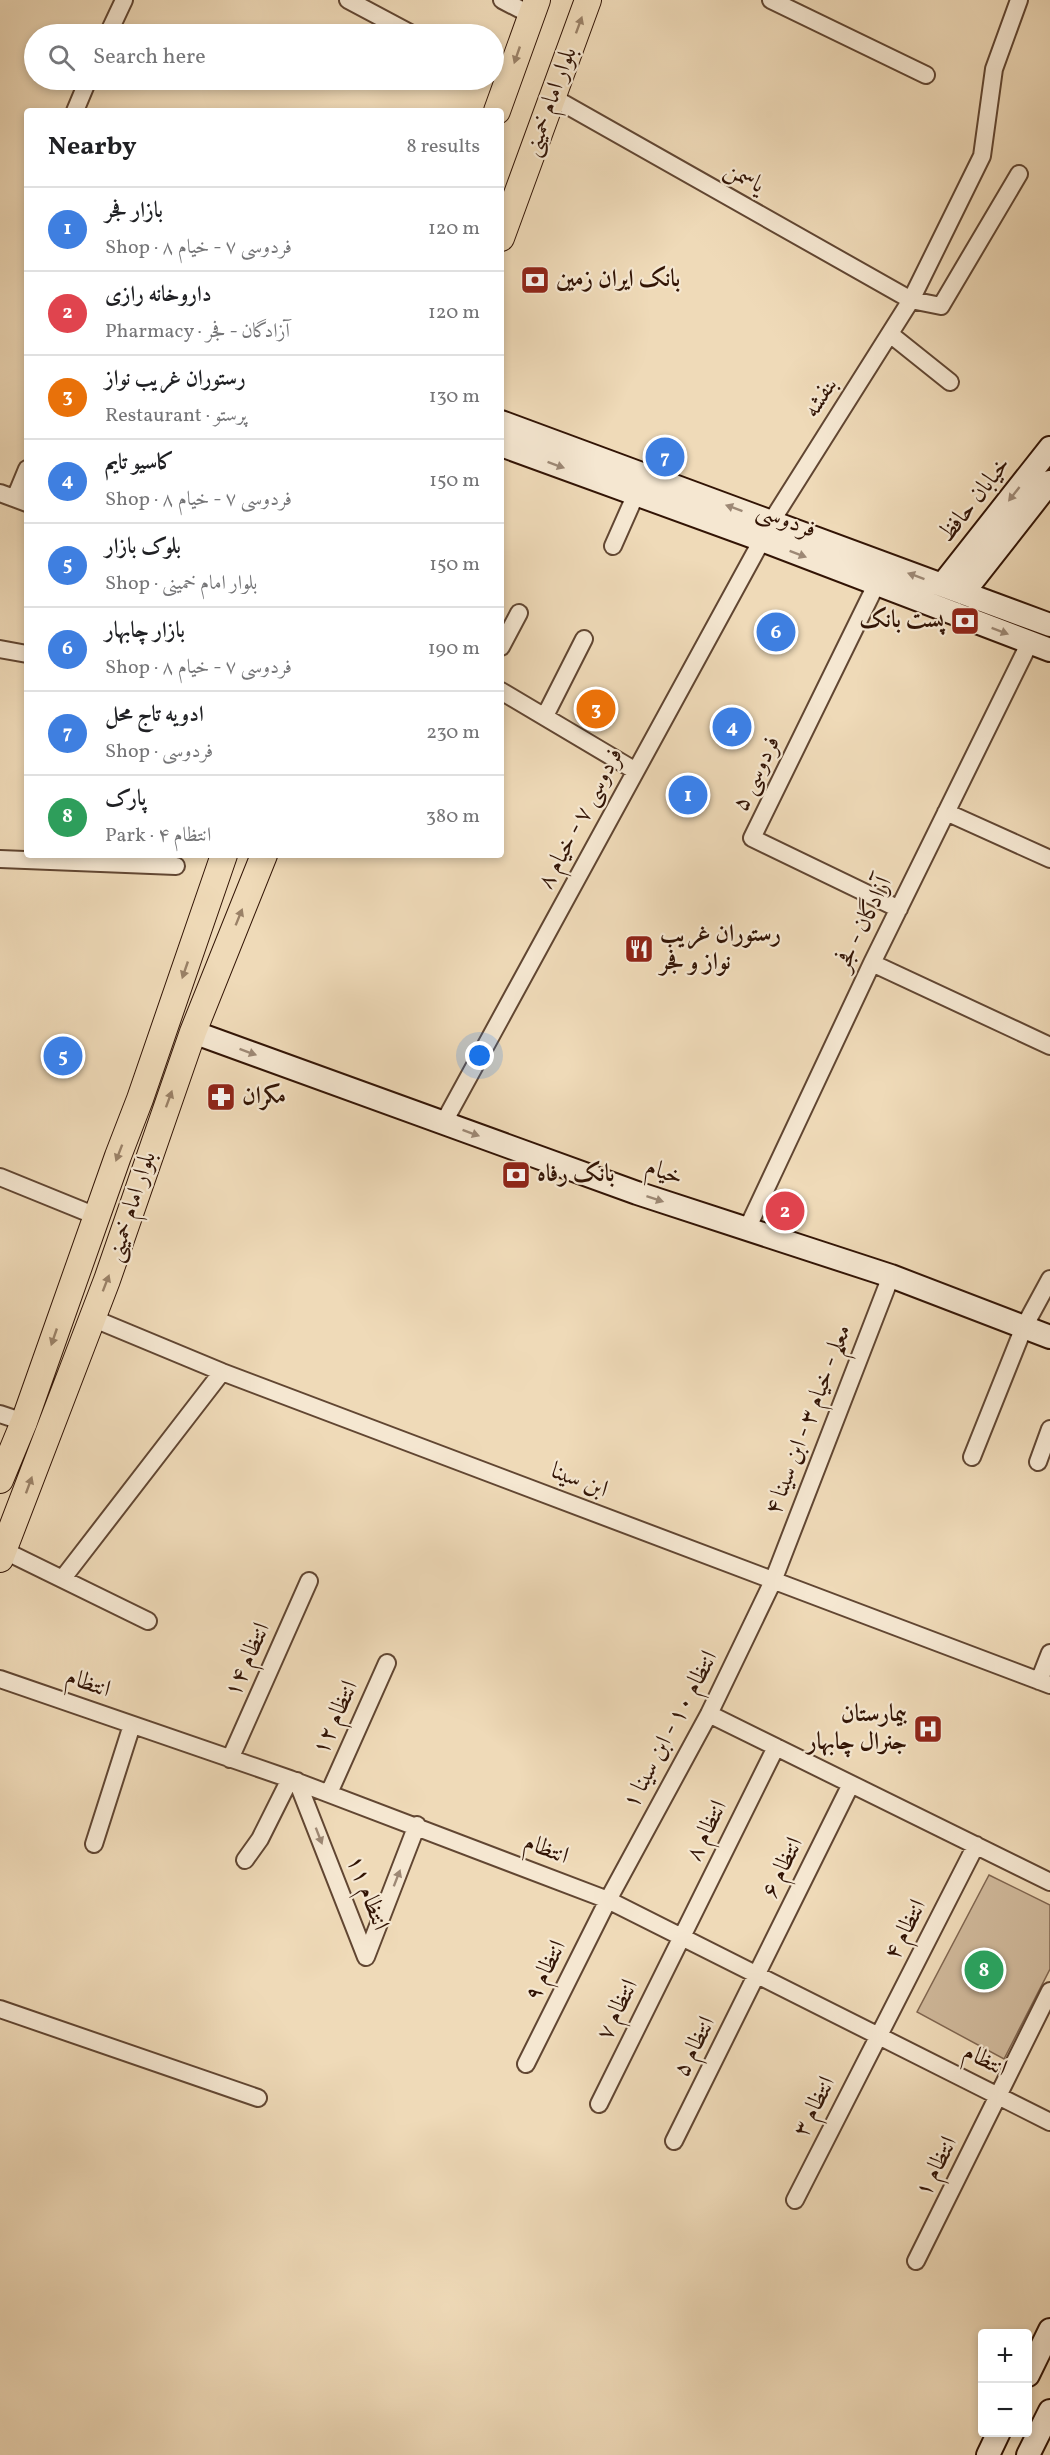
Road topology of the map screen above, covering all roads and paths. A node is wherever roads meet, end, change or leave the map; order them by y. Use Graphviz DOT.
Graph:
graph roads {
  1 [pos="124,0"];
  2 [pos="348,0"];
  3 [pos="502,0"];
  4 [pos="588,0"];
  5 [pos="771,0"];
  6 [pos="1019,0"];
  7 [pos="375,7"];
  8 [pos="534,7"];
  9 [pos="113,24"];
  10 [pos="398,24"];
  11 [pos="504,73"];
  12 [pos="926,75"];
  13 [pos="84,90"];
  14 [pos="499,90"];
  15 [pos="554,98"];
  16 [pos="76,108"];
  17 [pos="497,108"];
  18 [pos="1019,174"];
  19 [pos="504,230"];
  20 [pos="911,300"];
  21 [pos="891,334"];
  22 [pos="950,382"];
  23 [pos="504,423"];
  24 [pos="504,446"];
  25 [pos="1050,448"];
  26 [pos="24,476"];
  27 [pos="1050,482"];
  28 [pos="636,494"];
  29 [pos="14,498"];
  30 [pos="767,531"];
  31 [pos="613,546"];
  32 [pos="876,585"];
  33 [pos="952,589"];
  34 [pos="519,613"];
  35 [pos="1050,625"];
  36 [pos="584,639"];
  37 [pos="504,641"];
  38 [pos="1040,646"];
  39 [pos="0,649"];
  40 [pos="24,653"];
  41 [pos="504,693"];
  42 [pos="545,716"];
  43 [pos="634,770"];
  44 [pos="946,812"];
  45 [pos="24,857"];
  46 [pos="43,858"];
  47 [pos="223,858"];
  48 [pos="263,858"];
  49 [pos="0,859"];
  50 [pos="1050,859"];
  51 [pos="176,866"];
  52 [pos="899,909"];
  53 [pos="872,963"];
  54 [pos="193,1032"];
  55 [pos="1050,1046"];
  56 [pos="444,1122"];
  57 [pos="0,1177"];
  58 [pos="96,1216"];
  59 [pos="747,1229"];
  60 [pos="891,1276"];
  61 [pos="1050,1279"];
  62 [pos="92,1318"];
  63 [pos="1024,1327"];
  64 [pos="1050,1336"];
  65 [pos="222,1372"];
  66 [pos="0,1414"];
  67 [pos="24,1422"];
  68 [pos="1050,1429"];
  69 [pos="972,1457"];
  70 [pos="1038,1462"];
  71 [pos="0,1480"];
  72 [pos="8,1520"];
  73 [pos="2,1555"];
  74 [pos="63,1578"];
  75 [pos="309,1581"];
  76 [pos="773,1581"];
  77 [pos="148,1621"];
  78 [pos="1050,1653"];
  79 [pos="387,1663"];
  80 [pos="0,1679"];
  81 [pos="1044,1683"];
  82 [pos="709,1714"];
  83 [pos="132,1725"];
  84 [pos="776,1747"];
  85 [pos="230,1759"];
  86 [pos="294,1780"];
  87 [pos="851,1784"];
  88 [pos="329,1793"];
  89 [pos="417,1825"];
  90 [pos="94,1844"];
  91 [pos="976,1845"];
  92 [pos="245,1860"];
  93 [pos="1050,1882"];
  94 [pos="608,1900"];
  95 [pos="681,1937"];
  96 [pos="758,1974"];
  97 [pos="1050,1991"];
  98 [pos="0,2009"];
  99 [pos="878,2035"];
  100 [pos="526,2064"];
  101 [pos="1000,2095"];
  102 [pos="258,2098"];
  103 [pos="599,2104"];
  104 [pos="1050,2122"];
  105 [pos="674,2141"];
  106 [pos="795,2200"];
  107 [pos="916,2261"];
  108 [pos="1050,2330"];
  109 [pos="1032,2367"];
  110 [pos="1050,2411"];
  111 [pos="997,2437"];
  112 [pos="988,2455"];
  113 [pos="1028,2455"];
  1 -- 9 [label="street"];
  2 -- 7 [label="street"];
  3 -- 8 [label="street"];
  15 -- 4 [label="main road, بلوار امام خمینی, one-way"];
  5 -- 12 [label="street"];
  6 -- 20 [label="street, بنفشه"];
  7 -- 10 [label="street"];
  8 -- 11 [label="main road, بلوار امام خمینی, one-way"];
  13 -- 16 [label="street"];
  14 -- 17 [label="main road, بلوار امام خمینی"];
  15 -- 19 [label="main road, بلوار امام خمینی"];
  15 -- 20 [label="street, یاسمن"];
  18 -- 20 [label="street, یاسمن"];
  20 -- 21 [label="street, بنفشه"];
  21 -- 22 [label="street"];
  21 -- 30 [label="street, بنفشه"];
  30 -- 23 [label="street, فردوسی, one-way"];
  24 -- 28 [label="street, فردوسی, one-way"];
  25 -- 33 [label="street, خیابان حافظ, one-way"];
  26 -- 29 [label="street"];
  27 -- 33 [label="street, خیابان حافظ"];
  28 -- 30 [label="street, فردوسی"];
  28 -- 31 [label="street"];
  30 -- 32 [label="street, فردوسی, one-way"];
  33 -- 30 [label="street, فردوسی, one-way"];
  30 -- 43 [label="street, فردوسی ۷ - خیام ۸"];
  32 -- 38 [label="street, فردوسی, one-way"];
  32 -- 52 [label="street, فردوسی ۵"];
  33 -- 35 [label="street, فردوسی"];
  34 -- 37 [label="street"];
  36 -- 42 [label="street"];
  38 -- 44 [label="street, آزادگان - فجر"];
  39 -- 40 [label="street"];
  41 -- 42 [label="street"];
  42 -- 43 [label="street"];
  43 -- 56 [label="street, فردوسی ۷ - خیام ۸"];
  44 -- 50 [label="street"];
  44 -- 52 [label="street, آزادگان - فجر"];
  45 -- 49 [label="street"];
  46 -- 51 [label="street"];
  47 -- 58 [label="main road, بلوار امام خمینی, one-way"];
  54 -- 48 [label="main road, بلوار امام خمینی, one-way"];
  52 -- 53 [label="street, آزادگان - فجر"];
  53 -- 55 [label="street"];
  53 -- 59 [label="street, آزادگان - فجر"];
  54 -- 56 [label="street, خیام, one-way"];
  62 -- 54 [label="main road, بلوار امام خمینی, one-way"];
  56 -- 59 [label="street, خیام, one-way"];
  57 -- 58 [label="street"];
  58 -- 67 [label="main road, بلوار امام خمینی, one-way"];
  59 -- 60 [label="street, خیام"];
  60 -- 63 [label="street, خیام"];
  60 -- 76 [label="street, معلم - خیام ۳ - ابن سینا ۴"];
  61 -- 63 [label="street"];
  62 -- 65 [label="street, ابن سینا"];
  72 -- 62 [label="main road, بلوار امام خمینی, one-way"];
  63 -- 64 [label="street, خیام"];
  63 -- 69 [label="street"];
  65 -- 74 [label="street"];
  65 -- 76 [label="street, ابن سینا"];
  66 -- 67 [label="street"];
  67 -- 71 [label="main road, بلوار امام خمینی"];
  68 -- 70 [label="street"];
  72 -- 73 [label="main road, بلوار امام خمینی"];
  73 -- 74 [label="street"];
  74 -- 77 [label="street"];
  75 -- 85 [label="street, انتظام ۱۴"];
  76 -- 81 [label="street, ابن سینا"];
  76 -- 82 [label="street, انتظام ۱۰ - ابن سینا ۱"];
  78 -- 81 [label="street"];
  79 -- 88 [label="street, انتظام ۱۲"];
  80 -- 83 [label="street, انتظام"];
  82 -- 84 [label="street"];
  82 -- 94 [label="street, انتظام ۱۰ - ابن سینا ۱"];
  83 -- 85 [label="street, انتظام"];
  83 -- 90 [label="street"];
  84 -- 87 [label="street"];
  84 -- 95 [label="street, انتظام ۸"];
  85 -- 86 [label="street, انتظام"];
  86 -- 88 [label="street, انتظام"];
  86 -- 89 [label="street, انتظام ۱۱, one-way"];
  86 -- 92 [label="street"];
  87 -- 91 [label="street"];
  87 -- 96 [label="street, انتظام ۶"];
  88 -- 89 [label="street, انتظام"];
  89 -- 94 [label="street, انتظام"];
  91 -- 93 [label="street"];
  91 -- 99 [label="street, انتظام ۴"];
  94 -- 95 [label="street, انتظام"];
  94 -- 100 [label="street, انتظام ۹"];
  95 -- 96 [label="street, انتظام"];
  95 -- 103 [label="street, انتظام ۷"];
  96 -- 99 [label="street, انتظام"];
  96 -- 105 [label="street, انتظام ۵"];
  97 -- 101 [label="street, انتظام ۱"];
  98 -- 102 [label="street"];
  99 -- 101 [label="street, انتظام"];
  99 -- 106 [label="street, انتظام ۳"];
  101 -- 104 [label="street, انتظام"];
  101 -- 107 [label="street, انتظام ۱"];
  108 -- 109 [label="street"];
  110 -- 113 [label="street"];
  111 -- 112 [label="street"];
}
